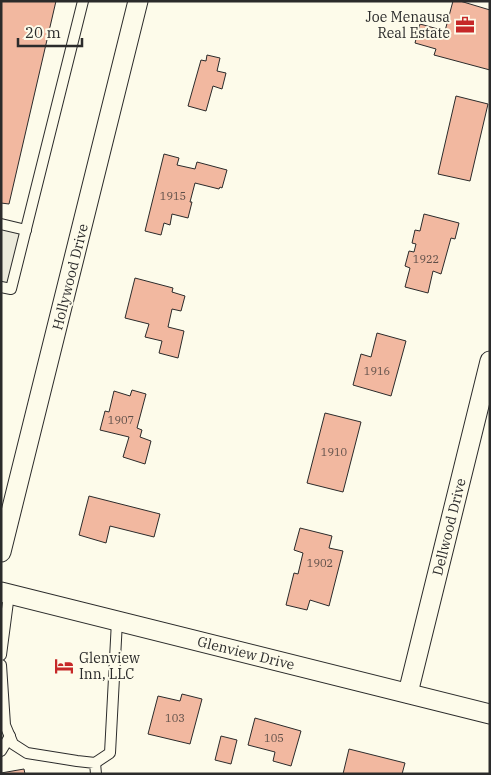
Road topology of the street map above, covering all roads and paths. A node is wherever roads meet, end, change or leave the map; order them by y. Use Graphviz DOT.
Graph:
graph roads {
  1 [pos="83,1"];
  2 [pos="138,1"];
  3 [pos="1,224"];
  4 [pos="26,230"];
  5 [pos="1,286"];
  6 [pos="490,361"];
  7 [pos="1,552"];
  8 [pos="5,593"];
  9 [pos="117,620"];
  10 [pos="1,655"];
  11 [pos="1,664"];
  12 [pos="408,694"];
  13 [pos="490,714"];
  14 [pos="10,736"];
  15 [pos="1,751"];
  16 [pos="95,763"];
  17 [pos="96,774"];
  1 -- 4 [label="lane"];
  2 -- 7 [label="street, Hollywood Drive"];
  3 -- 4 [label="lane"];
  4 -- 5 [label="lane"];
  6 -- 12 [label="street, Dellwood Drive"];
  8 -- 9 [label="street, Glenview Drive"];
  8 -- 10 [label="lane"];
  9 -- 12 [label="street, Glenview Drive"];
  9 -- 16 [label="lane"];
  11 -- 14 [label="lane"];
  12 -- 13 [label="street, Glenview Drive"];
  14 -- 15 [label="lane"];
  14 -- 16 [label="lane"];
  16 -- 17 [label="lane"];
}
